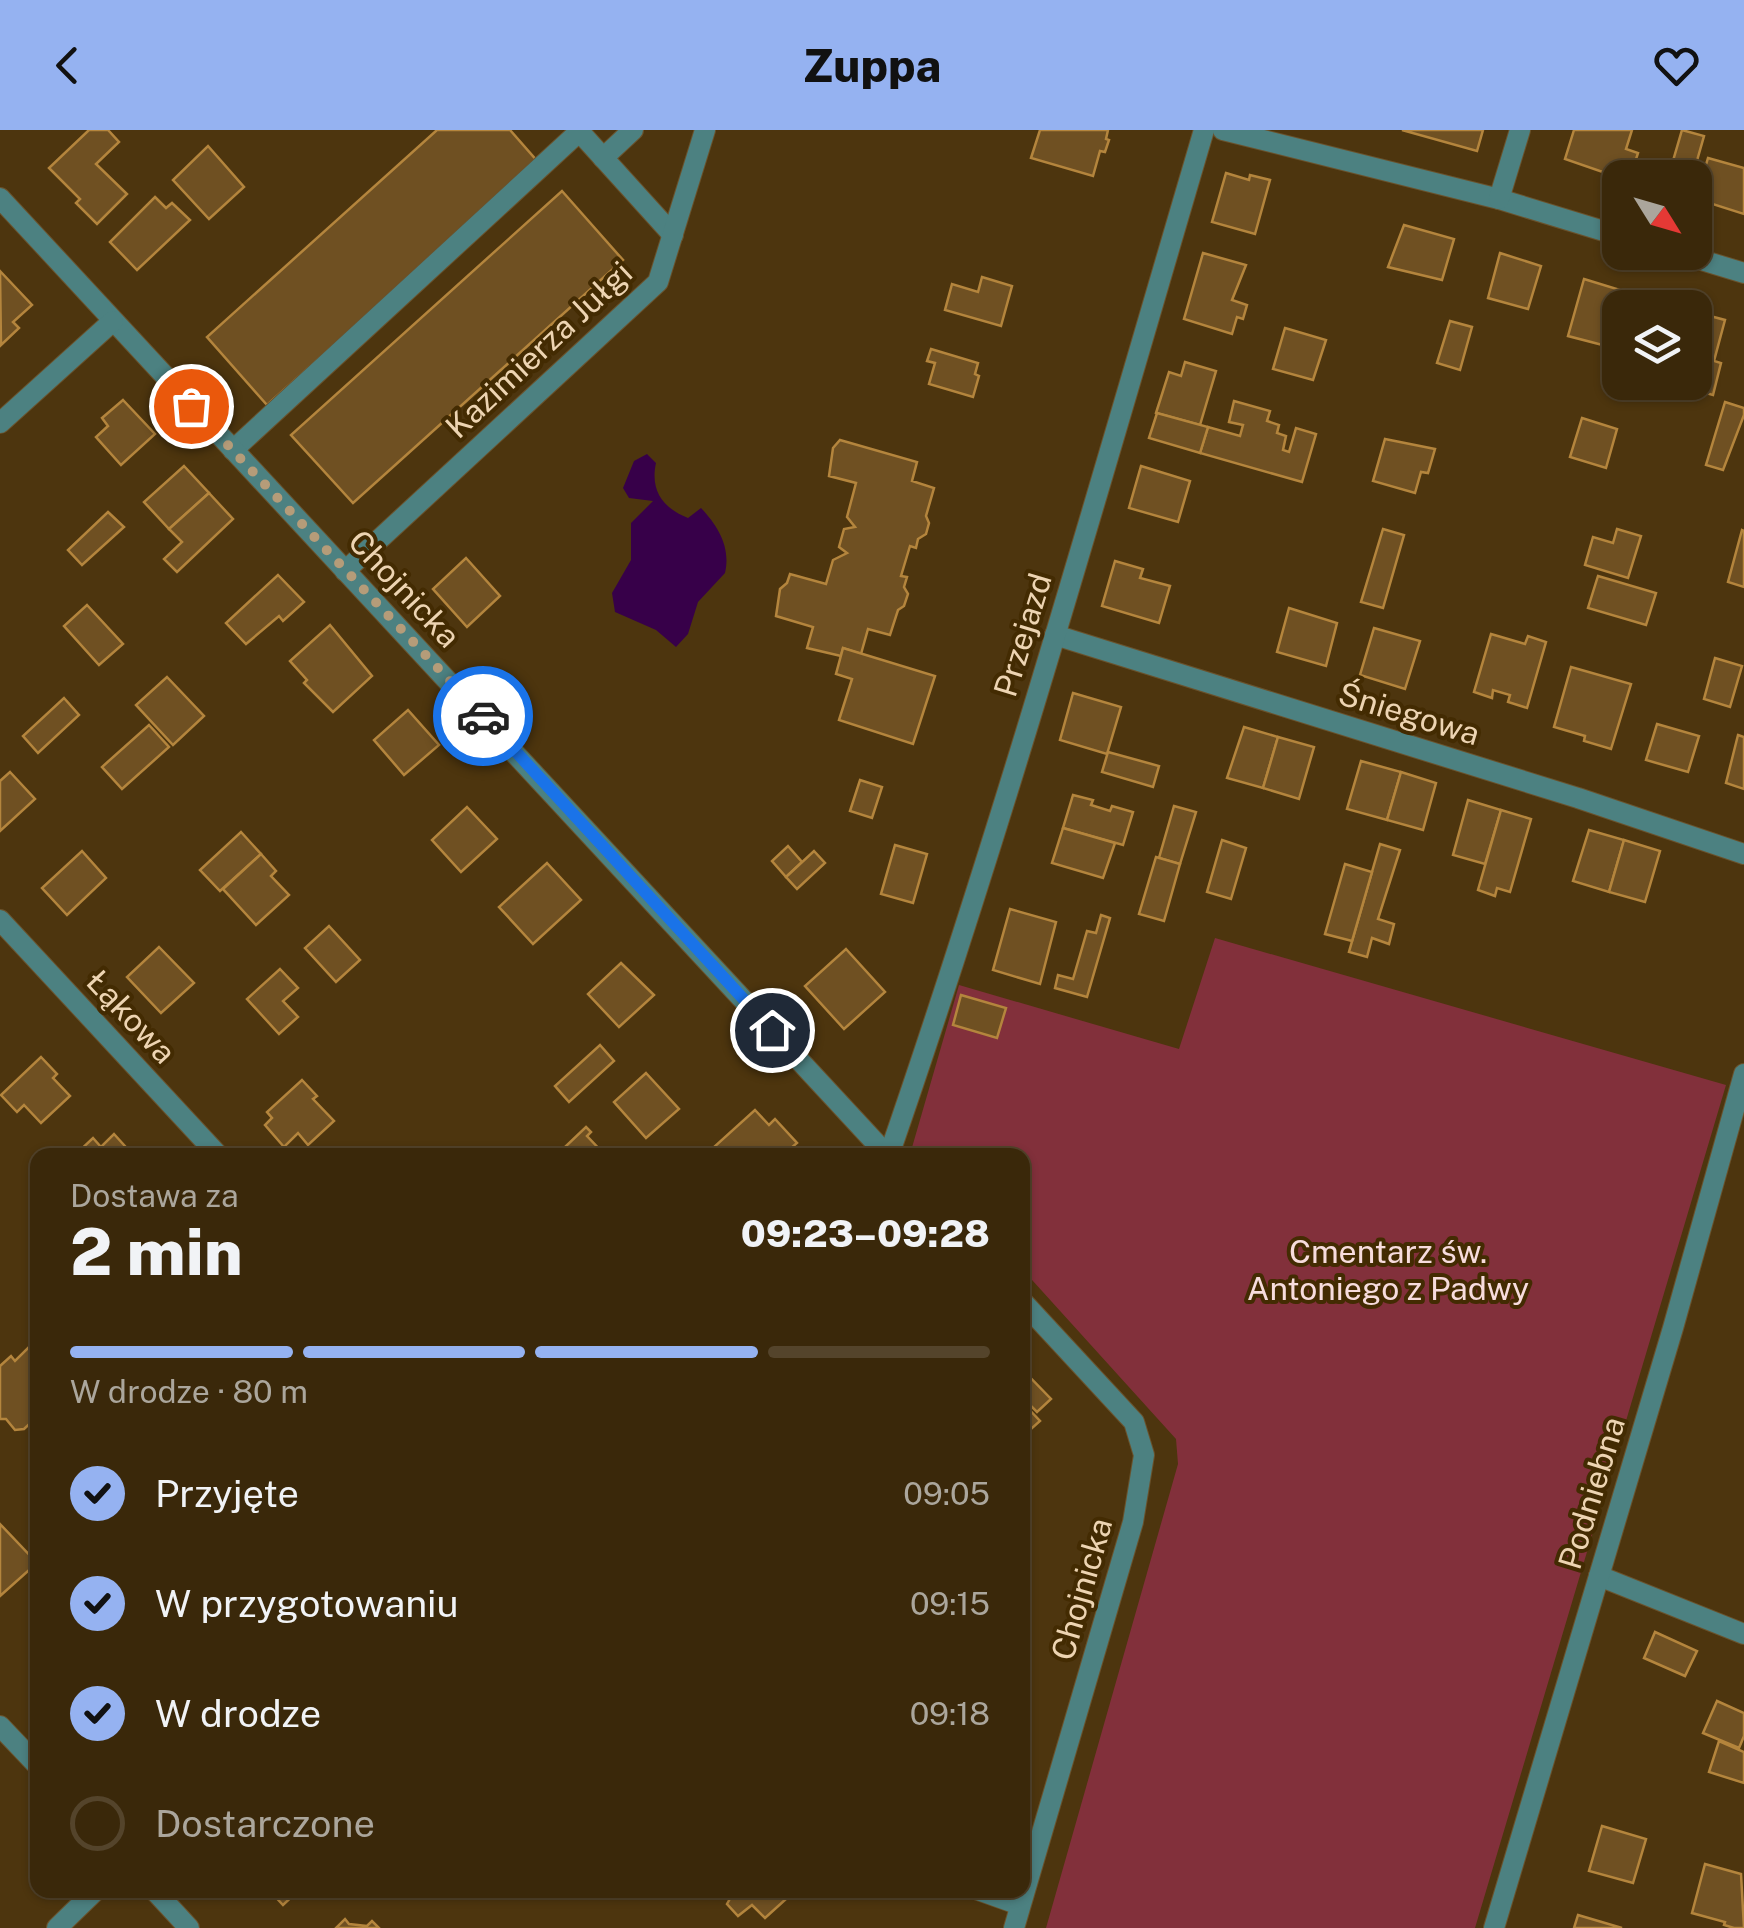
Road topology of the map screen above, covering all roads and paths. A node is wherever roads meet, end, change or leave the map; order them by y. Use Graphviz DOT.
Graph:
graph roads {
  1 [pos="634,130"];
  2 [pos="705,130"];
  3 [pos="1204,130"];
  4 [pos="1223,130"];
  5 [pos="1520,130"];
  6 [pos="579,131"];
  7 [pos="604,158"];
  8 [pos="0,198"];
  9 [pos="1499,199"];
  10 [pos="1602,230"];
  11 [pos="673,235"];
  12 [pos="1712,263"];
  13 [pos="1744,273"];
  14 [pos="113,321"];
  15 [pos="0,424"];
  16 [pos="233,450"];
  17 [pos="345,571"];
  18 [pos="1055,635"];
  19 [pos="1744,854"];
  20 [pos="0,920"];
  21 [pos="1744,1074"];
  22 [pos="212,1148"];
  23 [pos="881,1148"];
  24 [pos="890,1148"];
  25 [pos="1030,1310"];
  26 [pos="1599,1576"];
  27 [pos="1744,1634"];
  28 [pos="0,1726"];
  29 [pos="30,1758"];
  30 [pos="1030,1871"];
  31 [pos="88,1898"];
  32 [pos="161,1898"];
  33 [pos="1000,1898"];
  34 [pos="1022,1898"];
  35 [pos="1020,1905"];
  36 [pos="57,1928"];
  37 [pos="189,1928"];
  38 [pos="1014,1928"];
  39 [pos="1494,1928"];
  1 -- 7 [label="street"];
  2 -- 11 [label="street, Kazimierza Jułgi"];
  3 -- 18 [label="street, Przejazd"];
  4 -- 9 [label="street"];
  5 -- 9 [label="street"];
  6 -- 7 [label="street"];
  6 -- 16 [label="street"];
  7 -- 11 [label="street"];
  8 -- 14 [label="street, Chojnicka"];
  9 -- 10 [label="street"];
  11 -- 17 [label="street, Kazimierza Jułgi"];
  12 -- 13 [label="street"];
  14 -- 15 [label="street"];
  14 -- 16 [label="street, Chojnicka"];
  16 -- 17 [label="street, Chojnicka"];
  17 -- 23 [label="street, Chojnicka"];
  18 -- 19 [label="street, Śniegowa"];
  18 -- 24 [label="street, Przejazd"];
  20 -- 22 [label="street, Łąkowa"];
  21 -- 26 [label="street, Podniebna"];
  25 -- 30 [label="street, Chojnicka"];
  26 -- 27 [label="street"];
  26 -- 39 [label="street, Podniebna"];
  28 -- 29 [label="street"];
  31 -- 36 [label="street"];
  32 -- 37 [label="street"];
  33 -- 35 [label="street"];
  34 -- 35 [label="street, Chojnicka"];
  35 -- 38 [label="street, Chojnicka"];
}
